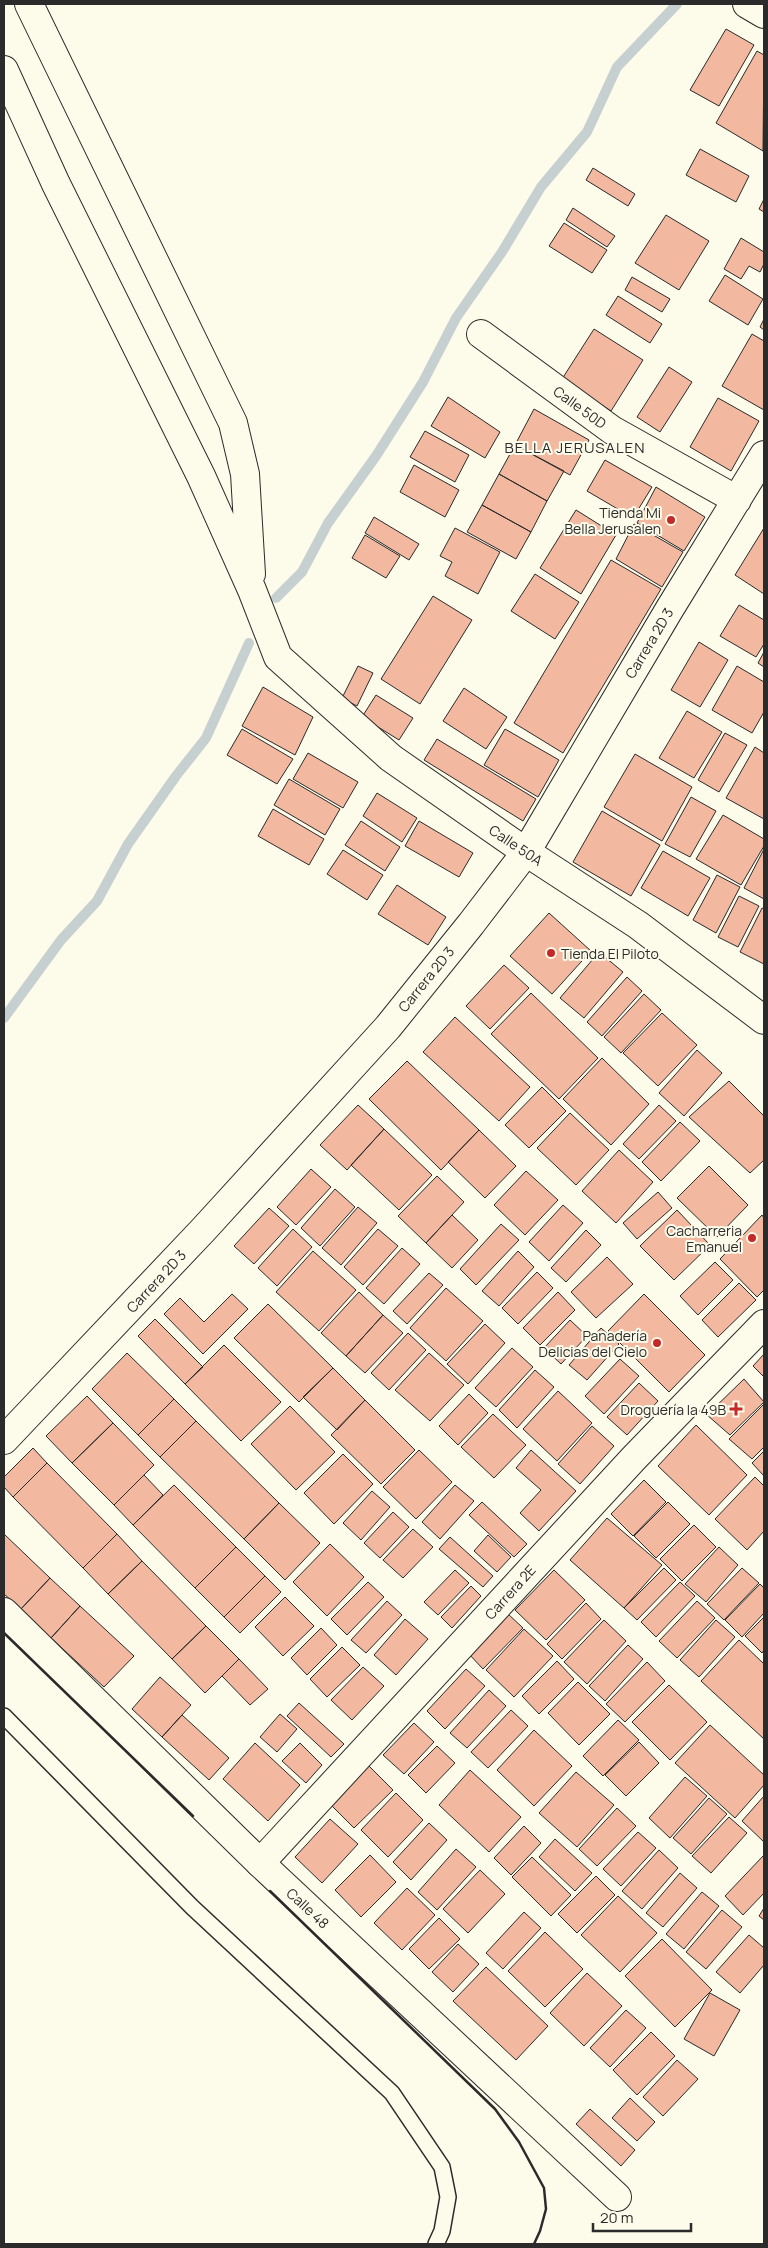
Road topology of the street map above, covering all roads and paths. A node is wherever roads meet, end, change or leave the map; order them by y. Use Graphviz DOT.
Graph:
graph roads {
  1 [pos="29,4"];
  2 [pos="747,4"];
  3 [pos="764,14"];
  4 [pos="4,70"];
  5 [pos="481,334"];
  6 [pos="764,455"];
  7 [pos="737,500"];
  8 [pos="252,590"];
  9 [pos="526,852"];
  10 [pos="764,1020"];
  11 [pos="764,1324"];
  12 [pos="4,1440"];
  13 [pos="4,1612"];
  14 [pos="4,1716"];
  15 [pos="260,1863"];
  16 [pos="617,2197"];
  17 [pos="436,2244"];
  1 -- 8 [label="street"];
  2 -- 3 [label="street"];
  4 -- 8 [label="street"];
  5 -- 7 [label="street, Calle 50D"];
  6 -- 7 [label="street, Carrera 2D 3"];
  7 -- 9 [label="street, Carrera 2D 3"];
  8 -- 9 [label="street, Calle 50A"];
  9 -- 10 [label="street, Calle 50A"];
  9 -- 12 [label="street, Carrera 2D 3"];
  11 -- 15 [label="street, Carrera 2E"];
  13 -- 15 [label="street, Calle 48"];
  14 -- 17 [label="lane"];
  15 -- 16 [label="street, Calle 48"];
}
